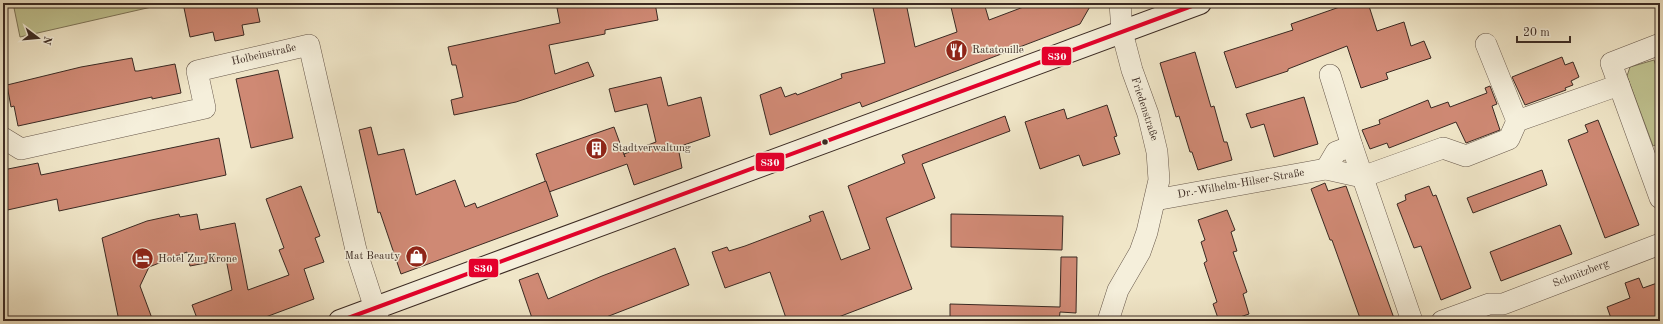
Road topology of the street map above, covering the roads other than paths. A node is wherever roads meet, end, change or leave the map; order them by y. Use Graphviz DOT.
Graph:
graph roads {
  1 [pos="1120,3"];
  2 [pos="1200,3"];
  3 [pos="1122,32"];
  4 [pos="1486,44"];
  5 [pos="1660,44"];
  6 [pos="1330,75"];
  7 [pos="1619,85"];
  8 [pos="1517,121"];
  9 [pos="3,138"];
  10 [pos="1352,146"];
  11 [pos="1326,169"];
  12 [pos="1362,177"];
  13 [pos="1660,198"];
  14 [pos="1155,200"];
  15 [pos="1660,244"];
  16 [pos="1506,313"];
  17 [pos="377,315"];
  18 [pos="340,321"];
  19 [pos="1108,321"];
  20 [pos="1412,321"];
  21 [pos="1442,321"];
  1 -- 3 [label="street, Friedenstraße"];
  2 -- 3 [label="main road"];
  3 -- 14 [label="street, Friedenstraße"];
  3 -- 17 [label="main road"];
  4 -- 8 [label="street"];
  5 -- 7 [label="street"];
  6 -- 10 [label="street"];
  7 -- 8 [label="street"];
  7 -- 13 [label="street"];
  8 -- 12 [label="street"];
  9 -- 17 [label="street, Holbeinstraße"];
  10 -- 11 [label="street"];
  10 -- 12 [label="street"];
  11 -- 12 [label="street, Dr.-Wilhelm-Hilser-Straße"];
  11 -- 14 [label="street, Dr.-Wilhelm-Hilser-Straße"];
  12 -- 20 [label="street"];
  14 -- 19 [label="street, Friedenstraße"];
  15 -- 16 [label="street, Schmitzberg"];
  16 -- 21 [label="street, Schmitzberg"];
  17 -- 18 [label="main road"];
}
